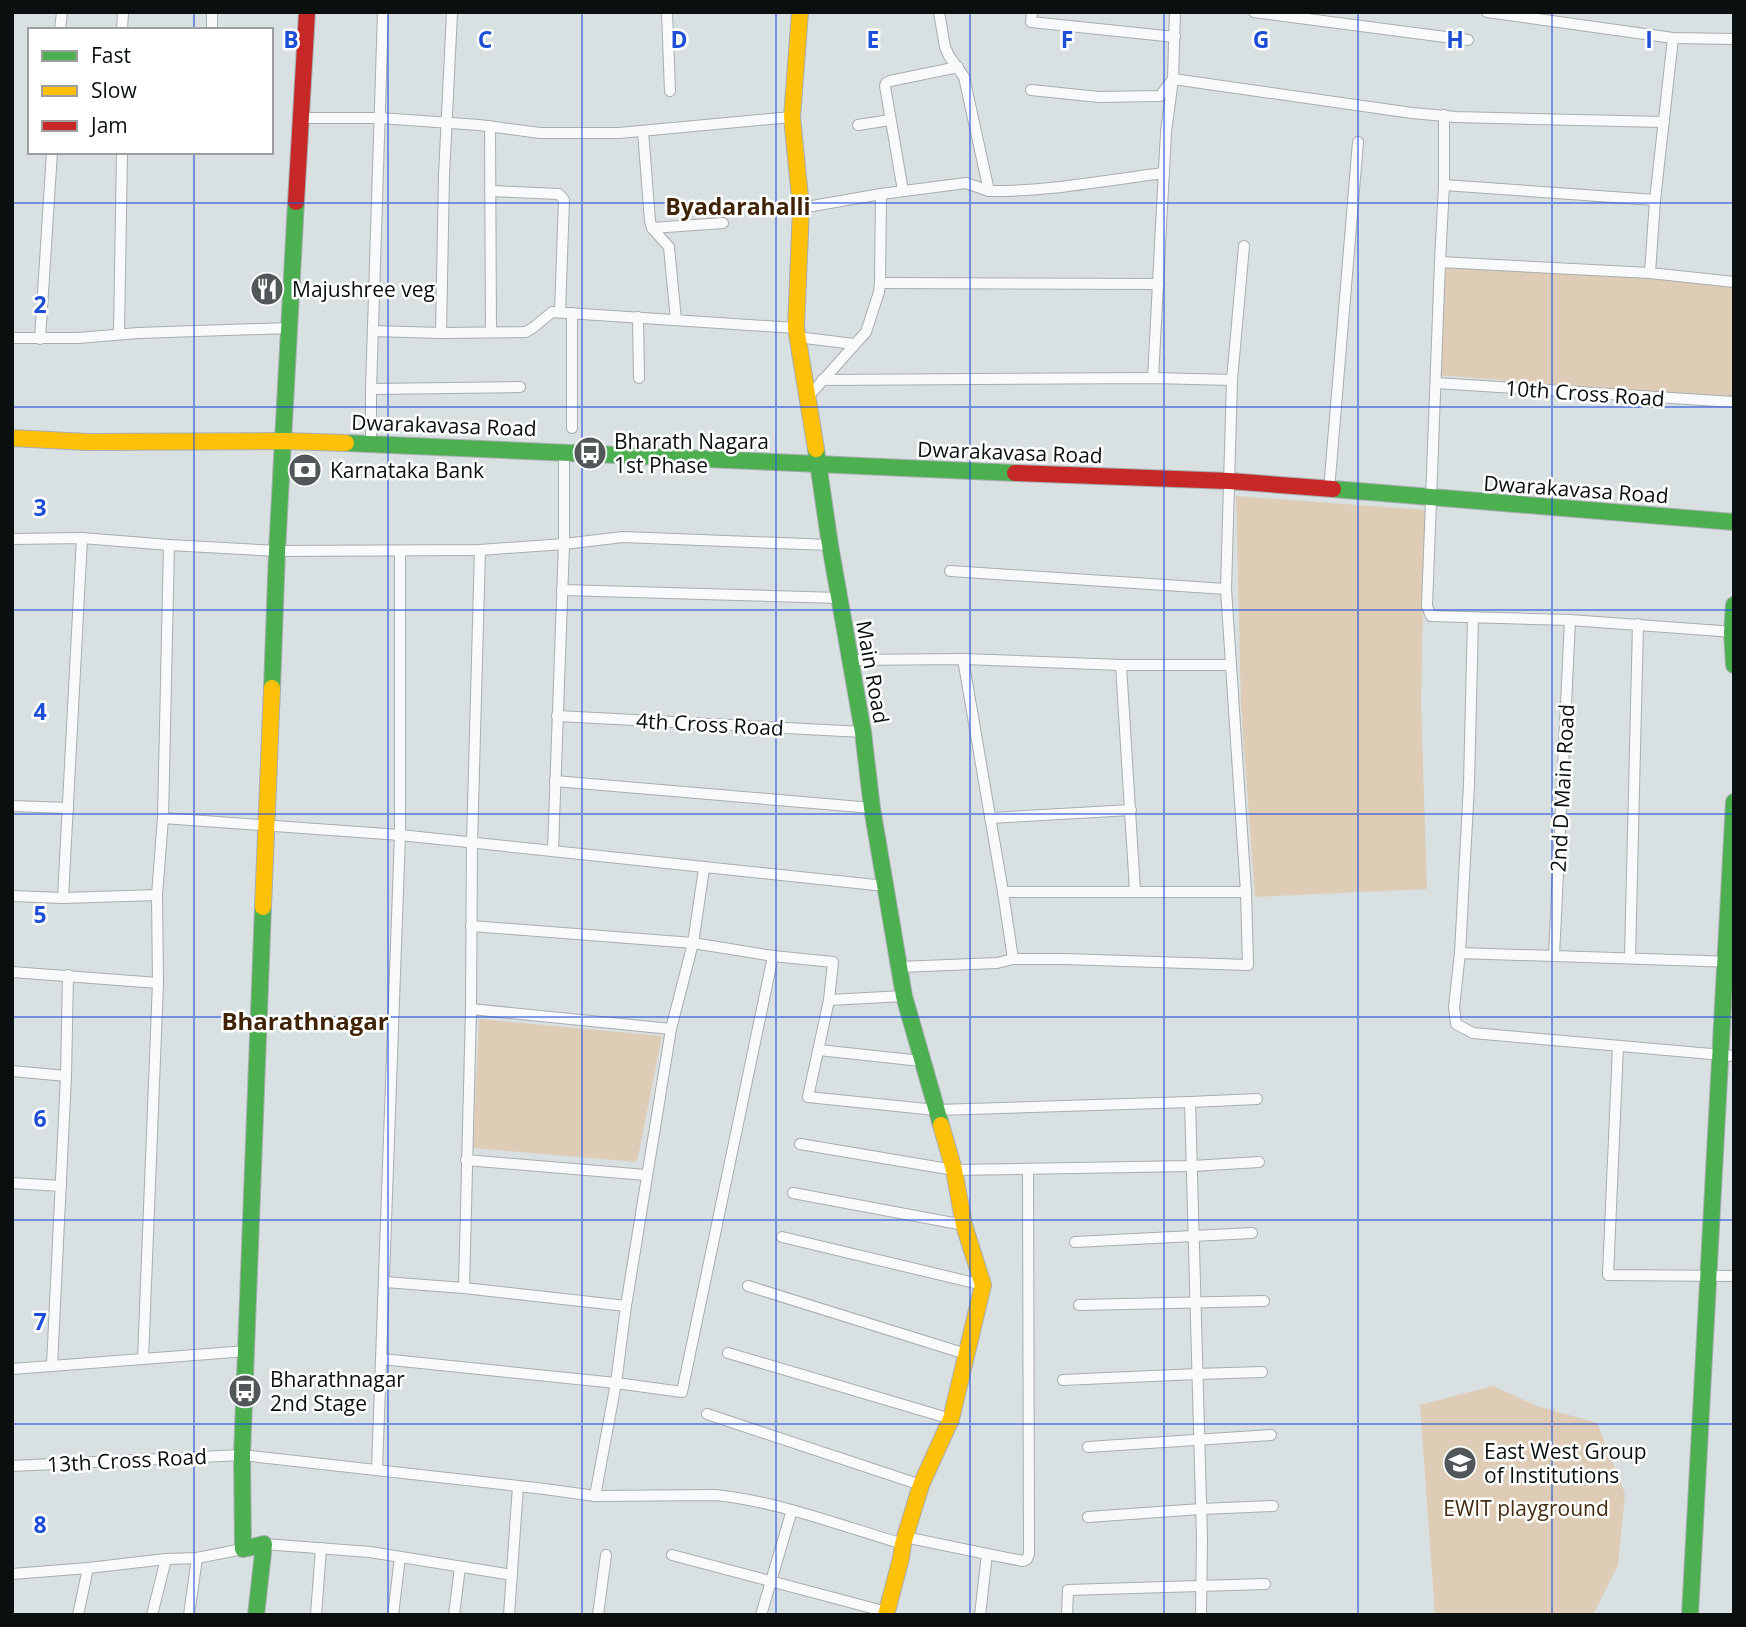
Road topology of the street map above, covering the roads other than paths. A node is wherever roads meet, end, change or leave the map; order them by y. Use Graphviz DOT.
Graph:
graph roads {
  1 [pos="307,12"];
  2 [pos="383,12"];
  3 [pos="667,12"];
  4 [pos="800,12"];
  5 [pos="939,12"];
  6 [pos="1031,12"];
  7 [pos="1175,12"];
  8 [pos="1254,12"];
  9 [pos="1487,12"];
  10 [pos="452,13"];
  11 [pos="1175,37"];
  12 [pos="1673,38"];
  13 [pos="1734,39"];
  14 [pos="1468,40"];
  15 [pos="958,67"];
  16 [pos="1173,79"];
  17 [pos="1031,90"];
  18 [pos="670,91"];
  19 [pos="1444,115"];
  20 [pos="792,117"];
  21 [pos="302,118"];
  22 [pos="380,118"];
  23 [pos="890,120"];
  24 [pos="446,122"];
  25 [pos="1664,122"];
  26 [pos="858,125"];
  27 [pos="490,126"];
  28 [pos="643,131"];
  29 [pos="1358,142"];
  30 [pos="52,154"];
  31 [pos="121,154"];
  32 [pos="1164,173"];
  33 [pos="1444,186"];
  34 [pos="491,191"];
  35 [pos="903,191"];
  36 [pos="989,191"];
  37 [pos="881,194"];
  38 [pos="1655,201"];
  39 [pos="801,208"];
  40 [pos="723,223"];
  41 [pos="652,228"];
  42 [pos="1244,246"];
  43 [pos="1440,262"];
  44 [pos="1650,274"];
  45 [pos="1734,282"];
  46 [pos="880,283"];
  47 [pos="1159,284"];
  48 [pos="560,312"];
  49 [pos="572,313"];
  50 [pos="638,317"];
  51 [pos="676,320"];
  52 [pos="290,328"];
  53 [pos="373,331"];
  54 [pos="491,332"];
  55 [pos="441,333"];
  56 [pos="796,333"];
  57 [pos="119,334"];
  58 [pos="12,338"];
  59 [pos="40,339"];
  60 [pos="855,344"];
  61 [pos="639,378"];
  62 [pos="1153,378"];
  63 [pos="822,380"];
  64 [pos="1232,380"];
  65 [pos="1436,383"];
  66 [pos="520,387"];
  67 [pos="371,389"];
  68 [pos="808,397"];
  69 [pos="1734,402"];
  70 [pos="572,428"];
  71 [pos="12,438"];
  72 [pos="284,441"];
  73 [pos="371,444"];
  74 [pos="564,451"];
  75 [pos="817,465"];
  76 [pos="1229,481"];
  77 [pos="1329,490"];
  78 [pos="1431,499"];
  79 [pos="1734,522"];
  80 [pos="82,538"];
  81 [pos="12,539"];
  82 [pos="564,544"];
  83 [pos="169,545"];
  84 [pos="830,545"];
  85 [pos="481,550"];
  86 [pos="277,551"];
  87 [pos="400,551"];
  88 [pos="950,571"];
  89 [pos="1226,589"];
  90 [pos="562,590"];
  91 [pos="839,598"];
  92 [pos="1734,606"];
  93 [pos="1473,618"];
  94 [pos="1570,620"];
  95 [pos="1639,624"];
  96 [pos="1733,632"];
  97 [pos="963,659"];
  98 [pos="850,660"];
  99 [pos="1121,665"];
  100 [pos="1231,665"];
  101 [pos="1734,665"];
  102 [pos="557,716"];
  103 [pos="863,732"];
  104 [pos="555,781"];
  105 [pos="1734,802"];
  106 [pos="12,806"];
  107 [pos="68,808"];
  108 [pos="872,808"];
  109 [pos="1131,810"];
  110 [pos="163,818"];
  111 [pos="990,818"];
  112 [pos="267,824"];
  113 [pos="400,835"];
  114 [pos="472,843"];
  115 [pos="553,850"];
  116 [pos="704,869"];
  117 [pos="885,887"];
  118 [pos="1135,891"];
  119 [pos="1003,892"];
  120 [pos="1245,892"];
  121 [pos="157,895"];
  122 [pos="12,896"];
  123 [pos="63,898"];
  124 [pos="471,926"];
  125 [pos="693,943"];
  126 [pos="1460,953"];
  127 [pos="773,956"];
  128 [pos="1554,956"];
  129 [pos="1630,958"];
  130 [pos="1013,959"];
  131 [pos="1730,962"];
  132 [pos="899,967"];
  133 [pos="12,972"];
  134 [pos="68,975"];
  135 [pos="158,983"];
  136 [pos="904,996"];
  137 [pos="829,1000"];
  138 [pos="471,1009"];
  139 [pos="671,1029"];
  140 [pos="1618,1046"];
  141 [pos="819,1051"];
  142 [pos="1728,1056"];
  143 [pos="921,1061"];
  144 [pos="12,1071"];
  145 [pos="66,1076"];
  146 [pos="1257,1099"];
  147 [pos="1190,1102"];
  148 [pos="936,1110"];
  149 [pos="800,1144"];
  150 [pos="466,1160"];
  151 [pos="1259,1162"];
  152 [pos="1192,1166"];
  153 [pos="1028,1169"];
  154 [pos="954,1170"];
  155 [pos="646,1175"];
  156 [pos="12,1183"];
  157 [pos="61,1186"];
  158 [pos="793,1192"];
  159 [pos="964,1225"];
  160 [pos="1252,1233"];
  161 [pos="1194,1235"];
  162 [pos="782,1237"];
  163 [pos="1076,1242"];
  164 [pos="1709,1275"];
  165 [pos="1734,1276"];
  166 [pos="385,1282"];
  167 [pos="983,1285"];
  168 [pos="748,1286"];
  169 [pos="464,1288"];
  170 [pos="1195,1301"];
  171 [pos="1264,1301"];
  172 [pos="1079,1304"];
  173 [pos="625,1306"];
  174 [pos="247,1351"];
  175 [pos="728,1353"];
  176 [pos="966,1354"];
  177 [pos="143,1359"];
  178 [pos="382,1359"];
  179 [pos="52,1366"];
  180 [pos="12,1369"];
  181 [pos="1262,1372"];
  182 [pos="1197,1374"];
  183 [pos="1063,1380"];
  184 [pos="616,1383"];
  185 [pos="707,1414"];
  186 [pos="951,1419"];
  187 [pos="1271,1435"];
  188 [pos="1199,1440"];
  189 [pos="1088,1447"];
  190 [pos="242,1455"];
  191 [pos="12,1466"];
  192 [pos="377,1470"];
  193 [pos="921,1485"];
  194 [pos="518,1486"];
  195 [pos="595,1496"];
  196 [pos="1273,1506"];
  197 [pos="1201,1509"];
  198 [pos="792,1510"];
  199 [pos="1088,1517"];
  200 [pos="904,1541"];
  201 [pos="264,1544"];
  202 [pos="321,1548"];
  203 [pos="243,1549"];
  204 [pos="606,1555"];
  205 [pos="672,1555"];
  206 [pos="987,1555"];
  207 [pos="400,1557"];
  208 [pos="197,1558"];
  209 [pos="166,1559"];
  210 [pos="460,1567"];
  211 [pos="88,1568"];
  212 [pos="12,1574"];
  213 [pos="512,1575"];
  214 [pos="771,1581"];
  215 [pos="1265,1584"];
  216 [pos="1201,1586"];
  217 [pos="887,1614"];
  218 [pos="78,1615"];
  219 [pos="152,1615"];
  220 [pos="189,1615"];
  221 [pos="257,1615"];
  222 [pos="316,1615"];
  223 [pos="393,1615"];
  224 [pos="454,1615"];
  225 [pos="509,1615"];
  226 [pos="598,1615"];
  227 [pos="761,1615"];
  228 [pos="980,1615"];
  229 [pos="1067,1615"];
  230 [pos="1201,1615"];
  231 [pos="1690,1615"];
  1 -- 21 [label="street"];
  2 -- 22 [label="street"];
  3 -- 18 [label="street"];
  4 -- 20 [label="street, Main Road"];
  5 -- 15 [label="street"];
  6 -- 11 [label="street"];
  7 -- 11 [label="street"];
  8 -- 14 [label="street"];
  9 -- 12 [label="street"];
  10 -- 24 [label="street"];
  11 -- 16 [label="street"];
  12 -- 13 [label="street"];
  12 -- 25 [label="street"];
  15 -- 23 [label="street"];
  15 -- 36 [label="street"];
  16 -- 17 [label="street"];
  16 -- 19 [label="street"];
  16 -- 32 [label="street"];
  19 -- 25 [label="street"];
  19 -- 33 [label="street"];
  20 -- 28 [label="street"];
  20 -- 39 [label="street, Main Road"];
  21 -- 22 [label="street"];
  21 -- 52 [label="street"];
  22 -- 24 [label="street"];
  22 -- 53 [label="street"];
  23 -- 26 [label="street"];
  23 -- 35 [label="street"];
  24 -- 27 [label="street"];
  24 -- 55 [label="street"];
  25 -- 38 [label="street"];
  27 -- 28 [label="street"];
  27 -- 34 [label="street"];
  28 -- 41 [label="street"];
  29 -- 77 [label="street"];
  30 -- 59 [label="street"];
  31 -- 57 [label="street"];
  32 -- 36 [label="street"];
  32 -- 47 [label="street"];
  33 -- 38 [label="street"];
  33 -- 43 [label="street"];
  34 -- 48 [label="street"];
  34 -- 54 [label="street"];
  35 -- 36 [label="street"];
  35 -- 37 [label="street"];
  37 -- 39 [label="street"];
  37 -- 46 [label="street"];
  38 -- 44 [label="street"];
  39 -- 56 [label="street, Main Road"];
  40 -- 41 [label="street"];
  41 -- 51 [label="street"];
  42 -- 64 [label="street"];
  43 -- 44 [label="street"];
  43 -- 65 [label="street"];
  44 -- 45 [label="street"];
  46 -- 47 [label="street"];
  46 -- 60 [label="street"];
  47 -- 62 [label="street"];
  48 -- 49 [label="street"];
  48 -- 54 [label="street"];
  49 -- 50 [label="street"];
  49 -- 70 [label="street"];
  50 -- 51 [label="street"];
  50 -- 61 [label="street"];
  51 -- 56 [label="street"];
  52 -- 57 [label="street"];
  52 -- 72 [label="street"];
  53 -- 55 [label="street"];
  53 -- 67 [label="street"];
  54 -- 55 [label="street"];
  56 -- 60 [label="street"];
  56 -- 68 [label="street, Main Road"];
  57 -- 59 [label="street"];
  58 -- 59 [label="street"];
  60 -- 63 [label="street"];
  62 -- 63 [label="street"];
  62 -- 64 [label="street"];
  63 -- 68 [label="street"];
  64 -- 76 [label="street"];
  65 -- 69 [label="street, 10th Cross Road"];
  65 -- 78 [label="street"];
  66 -- 67 [label="street"];
  67 -- 73 [label="street"];
  68 -- 75 [label="street, Main Road"];
  71 -- 72 [label="street, Dwarakavasa Road"];
  72 -- 73 [label="street, Dwarakavasa Road"];
  72 -- 86 [label="street"];
  73 -- 74 [label="street, Dwarakavasa Road"];
  74 -- 75 [label="street, Dwarakavasa Road"];
  74 -- 82 [label="street"];
  75 -- 76 [label="street, Dwarakavasa Road"];
  75 -- 84 [label="street, Main Road"];
  76 -- 77 [label="street, Dwarakavasa Road"];
  76 -- 89 [label="street"];
  77 -- 78 [label="street, Dwarakavasa Road"];
  78 -- 79 [label="street, Dwarakavasa Road"];
  78 -- 93 [label="street"];
  80 -- 81 [label="street"];
  80 -- 83 [label="street"];
  80 -- 107 [label="street"];
  82 -- 84 [label="street"];
  82 -- 85 [label="street"];
  82 -- 90 [label="street"];
  83 -- 86 [label="street"];
  83 -- 110 [label="street"];
  84 -- 91 [label="street, Main Road"];
  85 -- 87 [label="street"];
  85 -- 114 [label="street"];
  86 -- 87 [label="street"];
  86 -- 112 [label="street"];
  87 -- 113 [label="street"];
  88 -- 89 [label="street"];
  89 -- 100 [label="street"];
  90 -- 91 [label="street"];
  90 -- 102 [label="street"];
  91 -- 98 [label="street, Main Road"];
  92 -- 96 [label="street"];
  93 -- 94 [label="street"];
  93 -- 126 [label="street"];
  94 -- 95 [label="street"];
  94 -- 128 [label="street, 2nd D Main Road"];
  95 -- 96 [label="street"];
  95 -- 129 [label="street"];
  96 -- 101 [label="street"];
  97 -- 98 [label="street"];
  97 -- 99 [label="street"];
  97 -- 111 [label="street"];
  98 -- 103 [label="street, Main Road"];
  99 -- 100 [label="street"];
  99 -- 109 [label="street"];
  100 -- 120 [label="street"];
  102 -- 103 [label="street, 4th Cross Road"];
  102 -- 104 [label="street"];
  103 -- 108 [label="street, Main Road"];
  104 -- 108 [label="street"];
  104 -- 115 [label="street"];
  105 -- 131 [label="street"];
  106 -- 107 [label="street"];
  107 -- 123 [label="street"];
  108 -- 117 [label="street, Main Road"];
  109 -- 111 [label="street"];
  109 -- 118 [label="street"];
  110 -- 112 [label="street"];
  110 -- 121 [label="street"];
  111 -- 119 [label="street"];
  112 -- 113 [label="street"];
  112 -- 174 [label="street"];
  113 -- 114 [label="street"];
  113 -- 166 [label="street"];
  114 -- 115 [label="street"];
  114 -- 124 [label="street"];
  115 -- 116 [label="street"];
  116 -- 117 [label="street"];
  116 -- 125 [label="street"];
  117 -- 132 [label="street, Main Road"];
  118 -- 119 [label="street"];
  118 -- 120 [label="street"];
  119 -- 130 [label="street"];
  120 -- 130 [label="street"];
  121 -- 123 [label="street"];
  121 -- 135 [label="street"];
  122 -- 123 [label="street"];
  124 -- 125 [label="street"];
  124 -- 138 [label="street"];
  125 -- 127 [label="street"];
  125 -- 139 [label="street"];
  126 -- 128 [label="street"];
  126 -- 140 [label="street"];
  127 -- 137 [label="street"];
  127 -- 184 [label="street"];
  128 -- 129 [label="street"];
  129 -- 131 [label="street"];
  130 -- 132 [label="street"];
  131 -- 142 [label="street"];
  132 -- 136 [label="street, Main Road"];
  133 -- 134 [label="street"];
  134 -- 135 [label="street"];
  134 -- 145 [label="street"];
  135 -- 177 [label="street"];
  136 -- 137 [label="street"];
  136 -- 143 [label="street, Main Road"];
  137 -- 141 [label="street"];
  138 -- 139 [label="street"];
  138 -- 150 [label="street"];
  139 -- 155 [label="street"];
  140 -- 142 [label="street"];
  140 -- 164 [label="street"];
  141 -- 143 [label="street"];
  141 -- 148 [label="street"];
  142 -- 164 [label="street"];
  143 -- 148 [label="street, Main Road"];
  144 -- 145 [label="street"];
  145 -- 157 [label="street"];
  146 -- 147 [label="street"];
  147 -- 148 [label="street"];
  147 -- 152 [label="street"];
  148 -- 154 [label="street, Main Road"];
  149 -- 154 [label="street"];
  150 -- 155 [label="street"];
  150 -- 169 [label="street"];
  151 -- 152 [label="street"];
  152 -- 153 [label="street"];
  152 -- 161 [label="street"];
  153 -- 154 [label="street"];
  153 -- 206 [label="street, 13th Cross Road"];
  154 -- 159 [label="street, Main Road"];
  155 -- 173 [label="street"];
  156 -- 157 [label="street"];
  157 -- 179 [label="street"];
  158 -- 159 [label="street"];
  159 -- 167 [label="street, Main Road"];
  160 -- 161 [label="street"];
  161 -- 163 [label="street"];
  161 -- 170 [label="street"];
  162 -- 167 [label="street"];
  164 -- 165 [label="street"];
  164 -- 231 [label="street"];
  166 -- 169 [label="street"];
  166 -- 178 [label="street"];
  167 -- 176 [label="street"];
  168 -- 176 [label="street"];
  169 -- 173 [label="street"];
  170 -- 171 [label="street"];
  170 -- 172 [label="street"];
  170 -- 182 [label="street"];
  173 -- 184 [label="street"];
  174 -- 177 [label="street"];
  174 -- 190 [label="street"];
  175 -- 186 [label="street"];
  176 -- 186 [label="street"];
  177 -- 179 [label="street"];
  178 -- 184 [label="street"];
  178 -- 192 [label="street"];
  179 -- 180 [label="street"];
  181 -- 182 [label="street"];
  182 -- 183 [label="street"];
  182 -- 188 [label="street"];
  184 -- 195 [label="street"];
  185 -- 193 [label="street"];
  186 -- 193 [label="street"];
  187 -- 188 [label="street"];
  188 -- 189 [label="street"];
  188 -- 197 [label="street"];
  190 -- 191 [label="street, 13th Cross Road"];
  190 -- 192 [label="street, 13th Cross Road"];
  190 -- 203 [label="street"];
  192 -- 194 [label="street, 13th Cross Road"];
  193 -- 200 [label="street"];
  194 -- 195 [label="street, 13th Cross Road"];
  194 -- 213 [label="street"];
  195 -- 198 [label="street, 13th Cross Road"];
  196 -- 197 [label="street"];
  197 -- 199 [label="street"];
  197 -- 216 [label="street"];
  198 -- 200 [label="street, 13th Cross Road"];
  198 -- 214 [label="street"];
  200 -- 206 [label="street, 13th Cross Road"];
  200 -- 217 [label="street"];
  201 -- 202 [label="street"];
  201 -- 203 [label="street"];
  201 -- 221 [label="street"];
  202 -- 207 [label="street"];
  202 -- 222 [label="street"];
  203 -- 208 [label="street"];
  204 -- 226 [label="street"];
  205 -- 214 [label="street"];
  206 -- 228 [label="street"];
  207 -- 210 [label="street"];
  207 -- 223 [label="street"];
  208 -- 209 [label="street"];
  208 -- 220 [label="street"];
  209 -- 211 [label="street"];
  209 -- 219 [label="street"];
  210 -- 213 [label="street"];
  210 -- 224 [label="street"];
  211 -- 212 [label="street"];
  211 -- 218 [label="street"];
  213 -- 225 [label="street"];
  214 -- 217 [label="street"];
  214 -- 227 [label="street"];
  215 -- 216 [label="street"];
  216 -- 229 [label="street"];
  216 -- 230 [label="street"];
}
